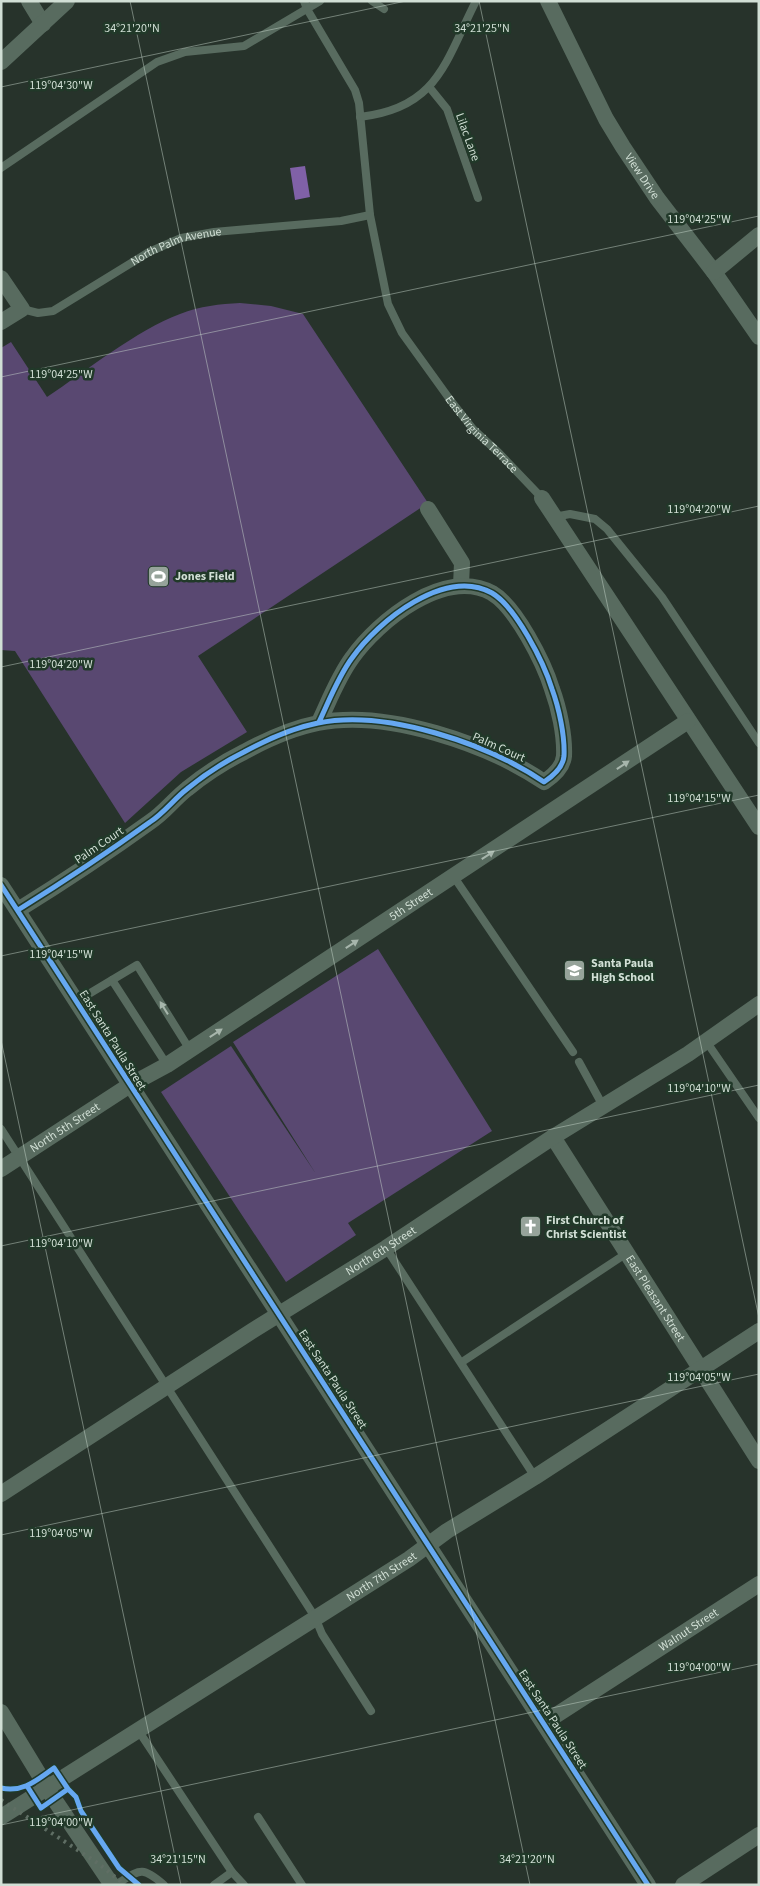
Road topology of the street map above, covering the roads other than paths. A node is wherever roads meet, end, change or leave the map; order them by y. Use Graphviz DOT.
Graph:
graph roads {
  1 [pos="29,1"];
  2 [pos="67,1"];
  3 [pos="320,1"];
  4 [pos="372,1"];
  5 [pos="476,1"];
  6 [pos="548,1"];
  7 [pos="306,5"];
  8 [pos="384,9"];
  9 [pos="43,24"];
  10 [pos="1,62"];
  11 [pos="430,88"];
  12 [pos="360,117"];
  13 [pos="1,168"];
  14 [pos="478,198"];
  15 [pos="370,215"];
  16 [pos="759,235"];
  17 [pos="714,272"];
  18 [pos="1,278"];
  19 [pos="22,309"];
  20 [pos="1,322"];
  21 [pos="759,337"];
  22 [pos="542,498"];
  23 [pos="428,509"];
  24 [pos="554,517"];
  25 [pos="460,585"];
  26 [pos="688,721"];
  27 [pos="319,722"];
  28 [pos="759,743"];
  29 [pos="759,827"];
  30 [pos="454,877"];
  31 [pos="1,885"];
  32 [pos="18,910"];
  33 [pos="112,980"];
  34 [pos="77,1001"];
  35 [pos="759,1004"];
  36 [pos="706,1041"];
  37 [pos="190,1050"];
  38 [pos="573,1052"];
  39 [pos="579,1062"];
  40 [pos="167,1064"];
  41 [pos="130,1085"];
  42 [pos="603,1106"];
  43 [pos="759,1118"];
  44 [pos="1,1129"];
  45 [pos="553,1137"];
  46 [pos="20,1157"];
  47 [pos="1,1169"];
  48 [pos="386,1248"];
  49 [pos="627,1253"];
  50 [pos="278,1314"];
  51 [pos="759,1331"];
  52 [pos="462,1362"];
  53 [pos="699,1370"];
  54 [pos="167,1388"];
  55 [pos="756,1452"];
  56 [pos="535,1477"];
  57 [pos="1,1494"];
  58 [pos="428,1545"];
  59 [pos="759,1584"];
  60 [pos="315,1617"];
  61 [pos="370,1711"];
  62 [pos="1,1712"];
  63 [pos="544,1723"];
  64 [pos="138,1730"];
  65 [pos="48,1788"];
  66 [pos="1,1817"];
  67 [pos="258,1817"];
  68 [pos="759,1835"];
  69 [pos="232,1872"];
  70 [pos="114,1885"];
  71 [pos="164,1885"];
  72 [pos="214,1885"];
  73 [pos="244,1885"];
  74 [pos="302,1885"];
  75 [pos="648,1885"];
  76 [pos="682,1885"];
  1 -- 9 [label="street"];
  2 -- 9 [label="street"];
  3 -- 7 [label="lane"];
  4 -- 8 [label="lane"];
  5 -- 11 [label="lane"];
  6 -- 17 [label="street, View Drive"];
  7 -- 12 [label="lane, East Virginia Terrace"];
  7 -- 13 [label="lane"];
  9 -- 10 [label="street"];
  11 -- 12 [label="lane"];
  11 -- 14 [label="lane, Lilac Lane"];
  12 -- 15 [label="lane, East Virginia Terrace"];
  15 -- 19 [label="lane, North Palm Avenue"];
  15 -- 22 [label="lane, East Virginia Terrace"];
  16 -- 17 [label="street"];
  17 -- 21 [label="street, View Drive"];
  18 -- 19 [label="street"];
  19 -- 20 [label="street"];
  22 -- 24 [label="street, East Virginia Terrace"];
  23 -- 25 [label="street"];
  24 -- 26 [label="street, East Virginia Terrace"];
  24 -- 28 [label="lane"];
  25 -- 27 [label="street, Palm Court"];
  25 -- 27 [label="street, Palm Court"];
  26 -- 29 [label="street, East Virginia Terrace"];
  30 -- 26 [label="street, 5th Street, one-way"];
  27 -- 32 [label="street, Palm Court"];
  37 -- 30 [label="street, 5th Street, one-way"];
  30 -- 38 [label="lane"];
  31 -- 32 [label="street, East Santa Paula Street"];
  32 -- 34 [label="street, East Santa Paula Street"];
  33 -- 34 [label="lane"];
  37 -- 33 [label="lane, one-way"];
  33 -- 40 [label="lane"];
  34 -- 41 [label="street, East Santa Paula Street"];
  35 -- 36 [label="street, North 6th Street"];
  36 -- 42 [label="street, North 6th Street"];
  36 -- 43 [label="lane"];
  37 -- 40 [label="street, 5th Street"];
  39 -- 42 [label="lane"];
  40 -- 41 [label="street, 5th Street"];
  41 -- 46 [label="street, North 5th Street"];
  41 -- 50 [label="street, East Santa Paula Street"];
  42 -- 45 [label="street, North 6th Street"];
  44 -- 46 [label="lane"];
  45 -- 48 [label="street, North 6th Street"];
  45 -- 49 [label="street, East Pleasant Street"];
  46 -- 47 [label="street, North 5th Street"];
  46 -- 54 [label="lane"];
  48 -- 50 [label="street, North 6th Street"];
  48 -- 52 [label="lane"];
  49 -- 52 [label="lane"];
  49 -- 53 [label="street, East Pleasant Street"];
  50 -- 54 [label="street, North 6th Street"];
  50 -- 58 [label="street, East Santa Paula Street"];
  51 -- 53 [label="street, North 7th Street"];
  52 -- 56 [label="lane"];
  53 -- 55 [label="street, East Pleasant Street"];
  53 -- 56 [label="street, North 7th Street"];
  54 -- 57 [label="street, North 6th Street"];
  54 -- 60 [label="lane"];
  56 -- 58 [label="street, North 7th Street"];
  58 -- 60 [label="street, North 7th Street"];
  58 -- 63 [label="street, East Santa Paula Street"];
  59 -- 63 [label="street, Walnut Street"];
  60 -- 61 [label="lane"];
  60 -- 64 [label="street, North 7th Street"];
  62 -- 65 [label="street"];
  63 -- 75 [label="street, East Santa Paula Street"];
  64 -- 65 [label="street, North 7th Street"];
  64 -- 69 [label="lane"];
  65 -- 66 [label="street, North 7th Street"];
  65 -- 70 [label="street"];
  67 -- 74 [label="lane"];
  68 -- 76 [label="street"];
  69 -- 72 [label="lane"];
  69 -- 73 [label="lane"];
  70 -- 71 [label="lane"];
}
